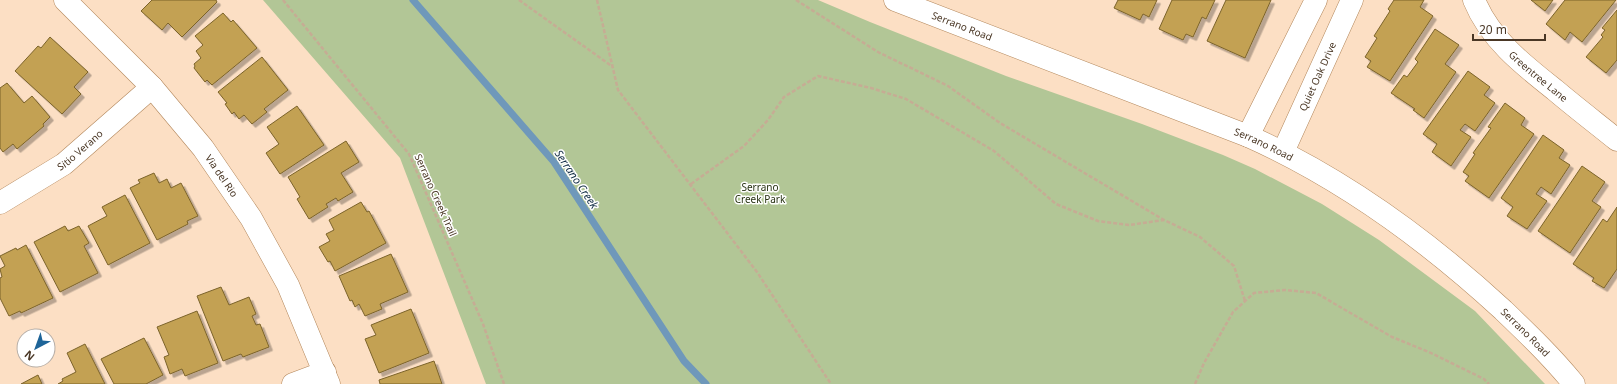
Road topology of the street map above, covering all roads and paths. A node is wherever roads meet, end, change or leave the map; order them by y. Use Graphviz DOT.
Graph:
graph roads {
  1 [pos="65,0"];
  2 [pos="283,0"];
  3 [pos="519,0"];
  4 [pos="597,0"];
  5 [pos="796,0"];
  6 [pos="895,0"];
  7 [pos="1316,0"];
  8 [pos="1352,0"];
  9 [pos="1474,0"];
  10 [pos="613,67"];
  11 [pos="152,87"];
  12 [pos="1248,136"];
  13 [pos="1617,140"];
  14 [pos="1283,152"];
  15 [pos="691,184"];
  16 [pos="0,203"];
  17 [pos="1164,220"];
  18 [pos="1245,301"];
  19 [pos="327,378"];
  20 [pos="293,384"];
  21 [pos="504,384"];
  22 [pos="831,384"];
  23 [pos="1195,384"];
  24 [pos="1489,384"];
  25 [pos="1574,384"];
  1 -- 11 [label="street, Via del Rio"];
  2 -- 21 [label="path, Serrano Creek Trail"];
  3 -- 10 [label="path"];
  4 -- 10 [label="path"];
  5 -- 17 [label="path"];
  6 -- 12 [label="street, Serrano Road"];
  7 -- 12 [label="street"];
  8 -- 14 [label="street, Quiet Oak Drive"];
  9 -- 13 [label="street, Greentree Lane"];
  10 -- 15 [label="path"];
  11 -- 16 [label="street, Sitio Verano"];
  11 -- 19 [label="street, Via del Rio"];
  12 -- 14 [label="street, Serrano Road"];
  14 -- 25 [label="street, Serrano Road"];
  15 -- 17 [label="path"];
  15 -- 22 [label="path"];
  17 -- 18 [label="path"];
  18 -- 23 [label="path"];
  18 -- 24 [label="path"];
  19 -- 20 [label="street"];
}
